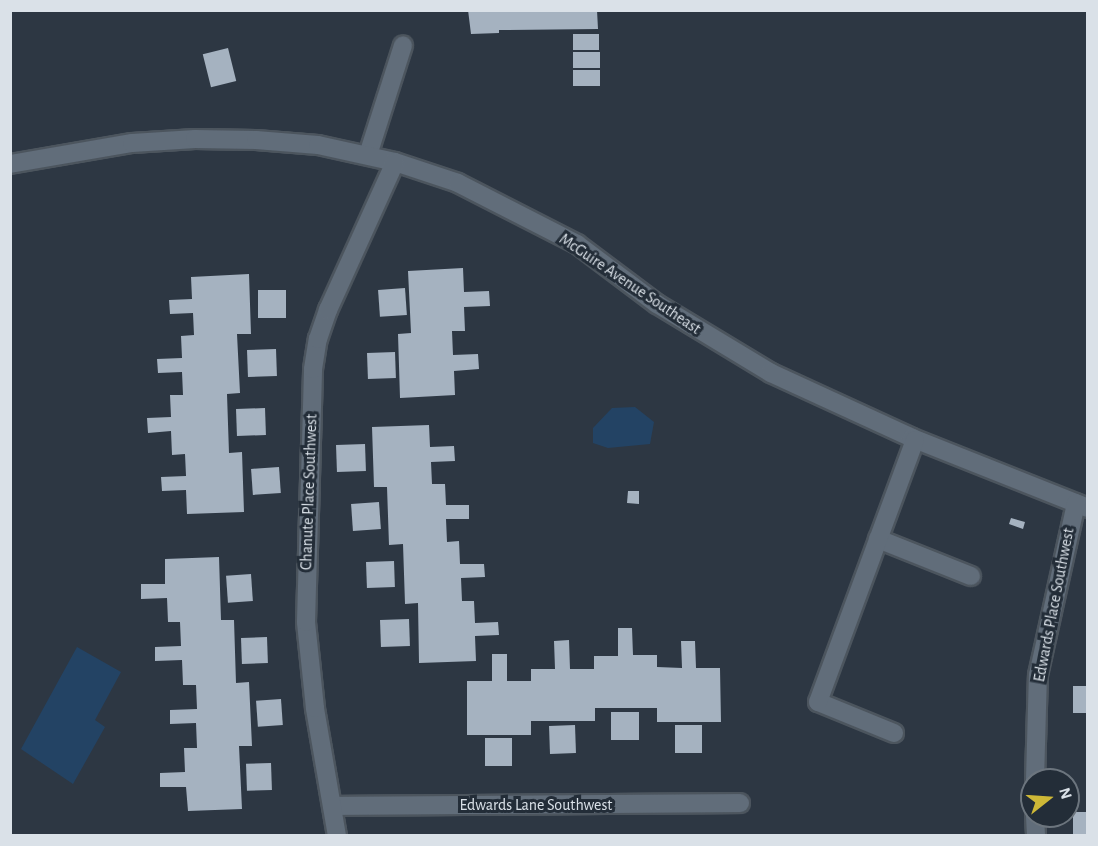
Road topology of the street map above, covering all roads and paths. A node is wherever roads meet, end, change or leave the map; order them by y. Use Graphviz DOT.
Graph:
graph roads {
  1 [pos="403,45"];
  2 [pos="368,155"];
  3 [pos="395,162"];
  4 [pos="10,164"];
  5 [pos="915,440"];
  6 [pos="1082,505"];
  7 [pos="878,539"];
  8 [pos="971,576"];
  9 [pos="894,733"];
  10 [pos="1035,768"];
  11 [pos="740,803"];
  12 [pos="332,806"];
  13 [pos="337,836"];
  1 -- 2 [label="street"];
  2 -- 3 [label="street, McGuire Avenue Southeast"];
  2 -- 4 [label="street, McGuire Avenue Southeast"];
  3 -- 5 [label="street, McGuire Avenue Southeast"];
  3 -- 12 [label="street, Chanute Place Southwest"];
  5 -- 6 [label="street, McGuire Avenue Southeast"];
  5 -- 7 [label="street"];
  6 -- 10 [label="street, Edwards Place Southwest"];
  7 -- 8 [label="street"];
  7 -- 9 [label="street"];
  11 -- 12 [label="street, Edwards Lane Southwest"];
  12 -- 13 [label="street, Chanute Place Southwest"];
}
